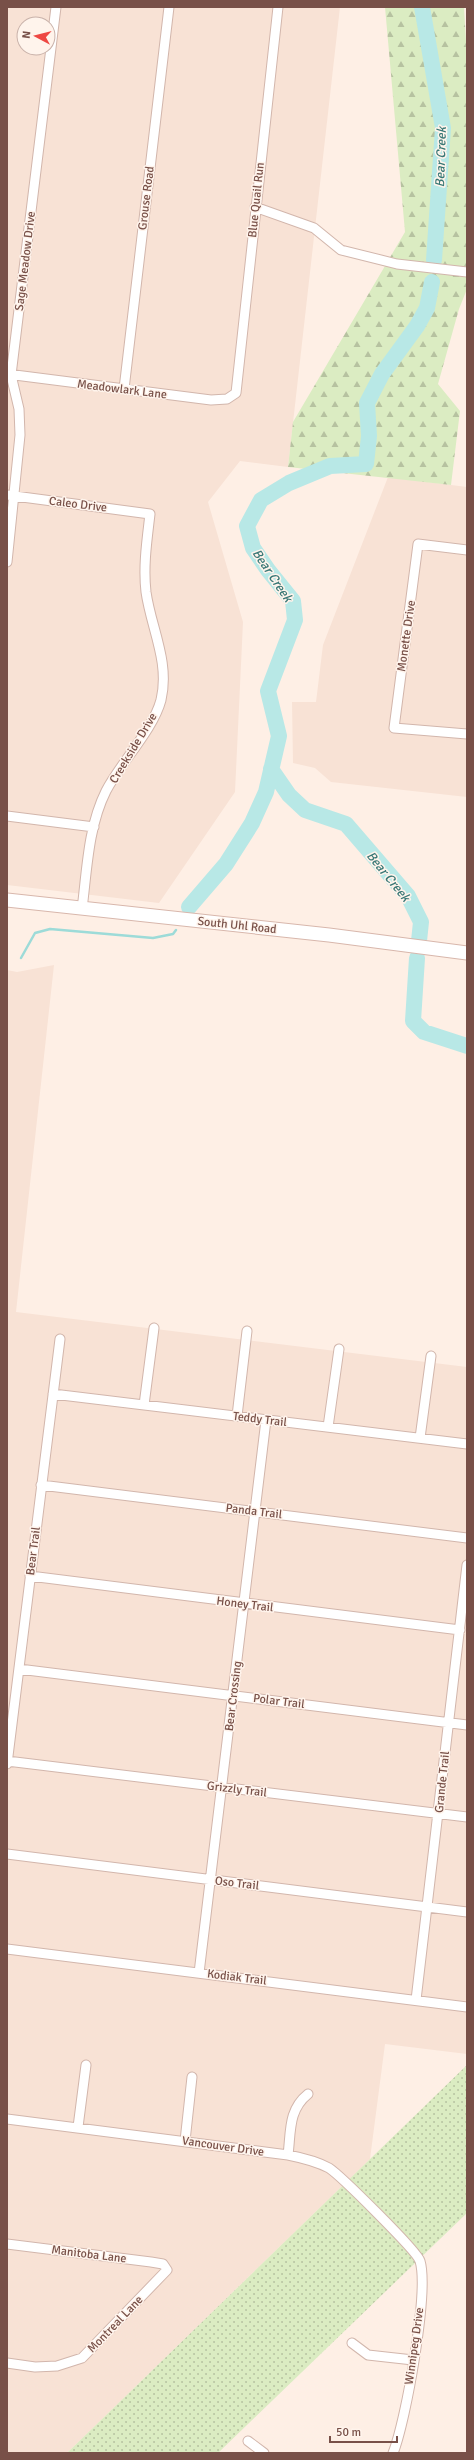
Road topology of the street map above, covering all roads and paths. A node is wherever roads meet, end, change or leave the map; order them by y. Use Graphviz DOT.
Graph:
graph roads {
  1 [pos="56,7"];
  2 [pos="169,7"];
  3 [pos="278,7"];
  4 [pos="255,207"];
  5 [pos="467,272"];
  6 [pos="9,375"];
  7 [pos="124,389"];
  8 [pos="236,393"];
  9 [pos="11,496"];
  10 [pos="150,514"];
  11 [pos="467,550"];
  12 [pos="7,562"];
  13 [pos="467,734"];
  14 [pos="7,816"];
  15 [pos="94,827"];
  16 [pos="7,900"];
  17 [pos="82,909"];
  18 [pos="467,953"];
  19 [pos="154,1328"];
  20 [pos="247,1331"];
  21 [pos="60,1339"];
  22 [pos="339,1349"];
  23 [pos="431,1356"];
  24 [pos="53,1394"];
  25 [pos="144,1405"];
  26 [pos="237,1416"];
  27 [pos="266,1420"];
  28 [pos="328,1427"];
  29 [pos="420,1438"];
  30 [pos="467,1444"];
  31 [pos="41,1485"];
  32 [pos="256,1511"];
  33 [pos="467,1538"];
  34 [pos="467,1565"];
  35 [pos="30,1576"];
  36 [pos="244,1604"];
  37 [pos="460,1630"];
  38 [pos="19,1669"];
  39 [pos="234,1696"];
  40 [pos="448,1722"];
  41 [pos="467,1725"];
  42 [pos="7,1762"];
  43 [pos="222,1787"];
  44 [pos="438,1813"];
  45 [pos="467,1817"];
  46 [pos="7,1854"];
  47 [pos="211,1879"];
  48 [pos="427,1906"];
  49 [pos="467,1912"];
  50 [pos="7,1949"];
  51 [pos="199,1973"];
  52 [pos="416,2000"];
  53 [pos="467,2007"];
  54 [pos="86,2065"];
  55 [pos="192,2077"];
  56 [pos="308,2094"];
  57 [pos="7,2119"];
  58 [pos="78,2127"];
  59 [pos="185,2141"];
  60 [pos="288,2155"];
  61 [pos="7,2244"];
  62 [pos="406,2244"];
  63 [pos="167,2270"];
  64 [pos="352,2343"];
  65 [pos="413,2360"];
  66 [pos="7,2363"];
  67 [pos="248,2441"];
  68 [pos="264,2453"];
  69 [pos="393,2453"];
  1 -- 6 [label="street, Sage Meadow Drive"];
  2 -- 7 [label="street, Grouse Road"];
  3 -- 4 [label="street, Blue Quail Run"];
  4 -- 5 [label="street"];
  4 -- 8 [label="street, Blue Quail Run"];
  6 -- 7 [label="street, Meadowlark Lane"];
  6 -- 9 [label="street, Sage Meadow Drive"];
  7 -- 8 [label="street, Meadowlark Lane"];
  9 -- 10 [label="street, Caleo Drive"];
  9 -- 12 [label="street, Sage Meadow Drive"];
  10 -- 15 [label="street, Creekside Drive"];
  11 -- 13 [label="street, Monette Drive"];
  14 -- 15 [label="street"];
  15 -- 17 [label="street, Creekside Drive"];
  16 -- 17 [label="main road, South Uhl Road"];
  17 -- 18 [label="main road, South Uhl Road"];
  19 -- 25 [label="street"];
  20 -- 26 [label="street"];
  21 -- 24 [label="street, Bear Trail"];
  22 -- 28 [label="street"];
  23 -- 29 [label="street"];
  24 -- 25 [label="street, Teddy Trail"];
  24 -- 31 [label="street, Bear Trail"];
  25 -- 26 [label="street, Teddy Trail"];
  26 -- 27 [label="street, Teddy Trail"];
  27 -- 28 [label="street, Teddy Trail"];
  27 -- 32 [label="street, Bear Crossing"];
  28 -- 29 [label="street, Teddy Trail"];
  29 -- 30 [label="street, Teddy Trail"];
  31 -- 32 [label="street, Panda Trail"];
  31 -- 35 [label="street, Bear Trail"];
  32 -- 33 [label="street, Panda Trail"];
  32 -- 36 [label="street, Bear Crossing"];
  34 -- 37 [label="street, Grande Trail"];
  35 -- 36 [label="street, Honey Trail"];
  35 -- 38 [label="street, Bear Trail"];
  36 -- 37 [label="street, Honey Trail"];
  36 -- 39 [label="street, Bear Crossing"];
  37 -- 40 [label="street, Grande Trail"];
  38 -- 39 [label="street, Polar Trail"];
  38 -- 42 [label="street, Bear Trail"];
  39 -- 40 [label="street, Polar Trail"];
  39 -- 43 [label="street, Bear Crossing"];
  40 -- 41 [label="street, Polar Trail"];
  40 -- 44 [label="street, Grande Trail"];
  42 -- 43 [label="street, Grizzly Trail"];
  43 -- 44 [label="street, Grizzly Trail"];
  43 -- 47 [label="street, Bear Crossing"];
  44 -- 45 [label="street, Grizzly Trail"];
  44 -- 48 [label="street, Grande Trail"];
  46 -- 47 [label="street, Oso Trail"];
  47 -- 48 [label="street, Oso Trail"];
  47 -- 51 [label="street, Bear Crossing"];
  48 -- 49 [label="street, Oso Trail"];
  48 -- 52 [label="street, Grande Trail"];
  50 -- 51 [label="street, Kodiak Trail"];
  51 -- 52 [label="street, Kodiak Trail"];
  52 -- 53 [label="street, Kodiak Trail"];
  54 -- 58 [label="street"];
  55 -- 59 [label="street"];
  56 -- 60 [label="street"];
  57 -- 58 [label="street, Vancouver Drive"];
  58 -- 59 [label="street, Vancouver Drive"];
  59 -- 60 [label="street, Vancouver Drive"];
  60 -- 62 [label="street, Vancouver Drive"];
  61 -- 63 [label="street, Manitoba Lane"];
  62 -- 65 [label="street, Winnipeg Drive"];
  63 -- 66 [label="street, Montreal Lane"];
  64 -- 65 [label="street"];
  65 -- 69 [label="street, Winnipeg Drive"];
  67 -- 68 [label="street"];
}
